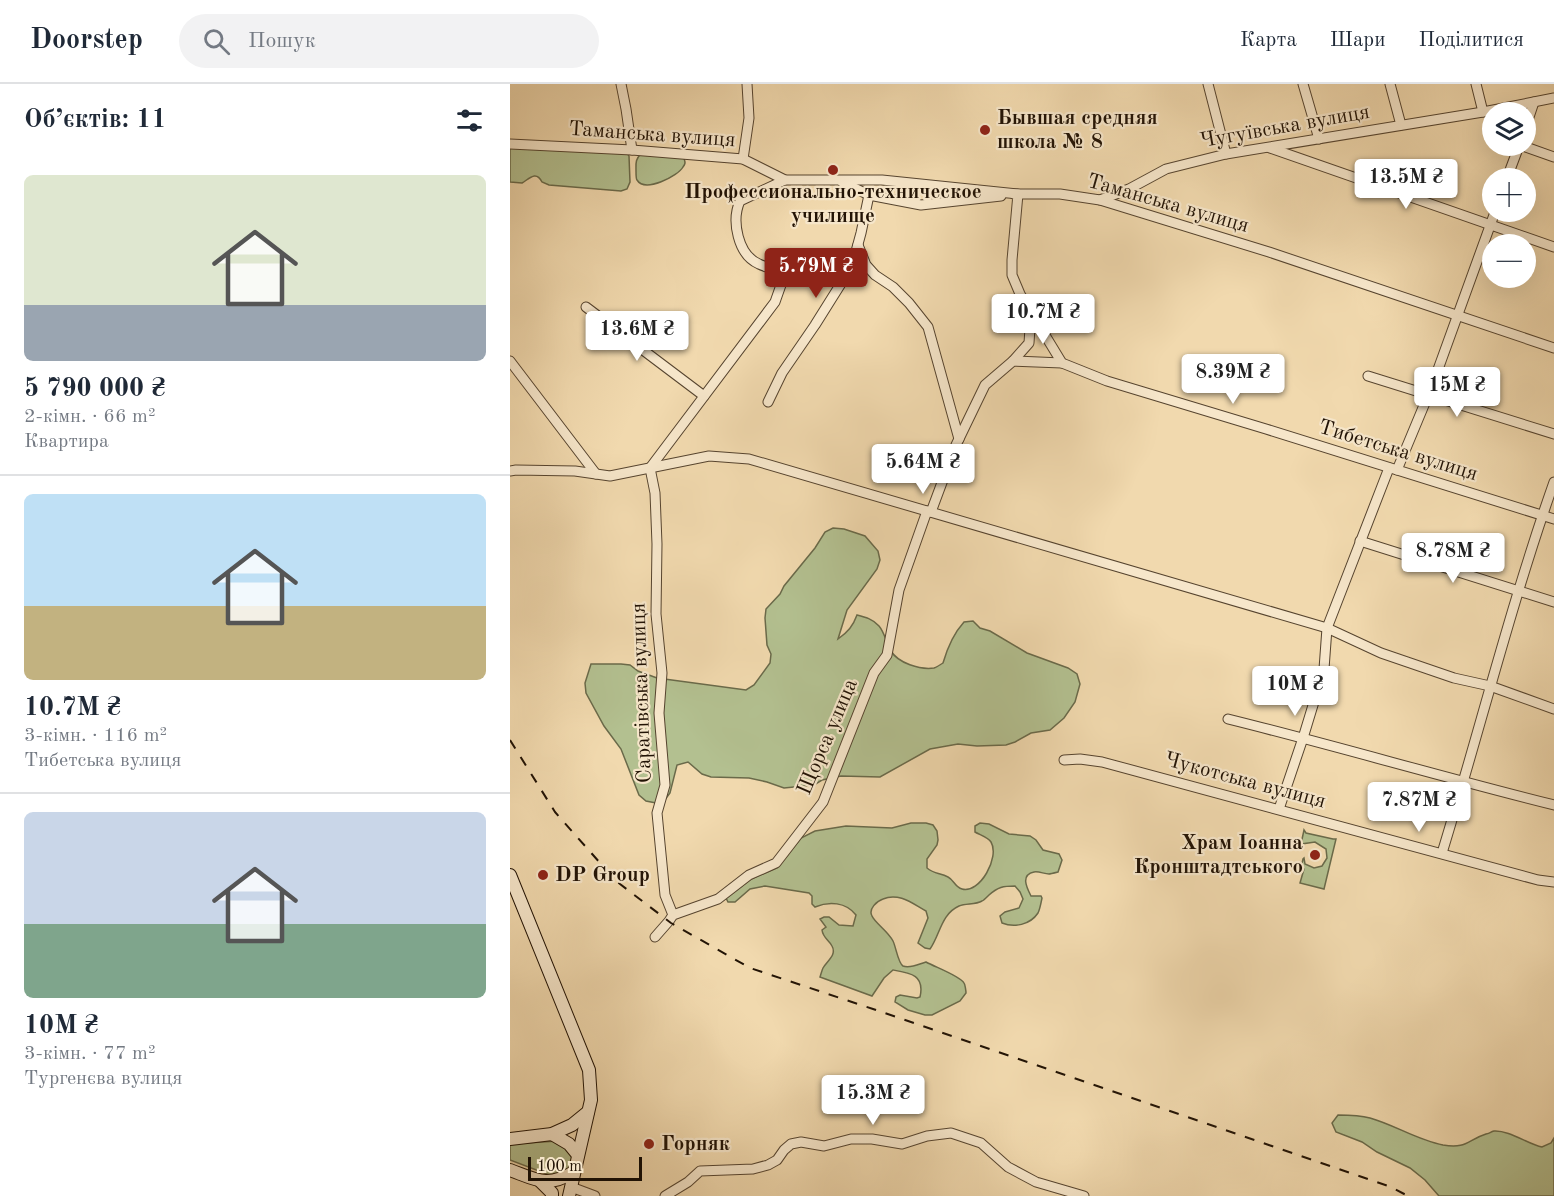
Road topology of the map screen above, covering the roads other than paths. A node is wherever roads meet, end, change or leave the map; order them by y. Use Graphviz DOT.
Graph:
graph roads {
  1 [pos="621,84"];
  2 [pos="747,84"];
  3 [pos="1208,84"];
  4 [pos="1303,84"];
  5 [pos="1390,84"];
  6 [pos="1476,84"];
  7 [pos="1554,98"];
  8 [pos="1534,102"];
  9 [pos="1482,108"];
  10 [pos="1482,112"];
  11 [pos="1401,125"];
  12 [pos="1318,139"];
  13 [pos="510,144"];
  14 [pos="1268,147"];
  15 [pos="632,150"];
  16 [pos="1536,150"];
  17 [pos="1226,154"];
  18 [pos="1554,156"];
  19 [pos="743,159"];
  20 [pos="785,180"];
  21 [pos="838,181"];
  22 [pos="1018,194"];
  23 [pos="869,195"];
  24 [pos="1100,200"];
  25 [pos="1492,222"];
  26 [pos="1491,225"];
  27 [pos="858,245"];
  28 [pos="1554,247"];
  29 [pos="586,307"];
  30 [pos="1031,312"];
  31 [pos="1458,316"];
  32 [pos="1554,348"];
  33 [pos="510,361"];
  34 [pos="1013,361"];
  35 [pos="1062,363"];
  36 [pos="1368,376"];
  37 [pos="1428,395"];
  38 [pos="704,396"];
  39 [pos="768,402"];
  40 [pos="1554,434"];
  41 [pos="959,439"];
  42 [pos="650,468"];
  43 [pos="1393,469"];
  44 [pos="510,471"];
  45 [pos="596,474"];
  46 [pos="1554,482"];
  47 [pos="929,511"];
  48 [pos="1542,516"];
  49 [pos="1554,519"];
  50 [pos="1360,541"];
  51 [pos="1519,591"];
  52 [pos="1554,602"];
  53 [pos="1327,628"];
  54 [pos="1490,686"];
  55 [pos="1554,709"];
  56 [pos="1228,719"];
  57 [pos="1303,738"];
  58 [pos="1064,760"];
  59 [pos="1464,782"];
  60 [pos="1554,805"];
  61 [pos="1279,809"];
  62 [pos="1442,853"];
  63 [pos="510,875"];
  64 [pos="1554,882"];
  65 [pos="673,915"];
  66 [pos="655,938"];
  67 [pos="588,1112"];
  68 [pos="552,1134"];
  69 [pos="510,1138"];
  70 [pos="578,1155"];
  71 [pos="510,1170"];
  72 [pos="574,1172"];
  73 [pos="540,1181"];
  74 [pos="570,1192"];
  75 [pos="1080,1195"];
  76 [pos="552,1196"];
  77 [pos="595,1196"];
  78 [pos="665,1196"];
  1 -- 15 [label="street"];
  2 -- 19 [label="street"];
  3 -- 17 [label="street"];
  4 -- 12 [label="street"];
  5 -- 11 [label="street"];
  6 -- 9 [label="street"];
  7 -- 8 [label="street, Чугуївська вулиця"];
  10 -- 11 [label="street, Чугуївська вулиця"];
  11 -- 12 [label="street, Чугуївська вулиця"];
  12 -- 14 [label="street, Чугуївська вулиця"];
  13 -- 15 [label="street, Таманська вулиця"];
  14 -- 17 [label="street, Чугуївська вулиця"];
  14 -- 26 [label="street"];
  15 -- 19 [label="street, Таманська вулиця"];
  16 -- 18 [label="street"];
  17 -- 24 [label="street, Чугуївська вулиця"];
  19 -- 20 [label="street, Таманська вулиця"];
  20 -- 21 [label="street, Таманська вулиця"];
  20 -- 38 [label="street"];
  21 -- 22 [label="street, Таманська вулиця"];
  21 -- 23 [label="street"];
  22 -- 23 [label="street"];
  22 -- 24 [label="street, Таманська вулиця"];
  22 -- 30 [label="street"];
  23 -- 27 [label="street"];
  24 -- 31 [label="street, Таманська вулиця"];
  25 -- 26 [label="street"];
  26 -- 28 [label="street"];
  26 -- 31 [label="street"];
  27 -- 39 [label="street"];
  27 -- 41 [label="street"];
  29 -- 38 [label="street"];
  30 -- 34 [label="street, Щорса улица"];
  30 -- 35 [label="street"];
  31 -- 32 [label="street, Таманська вулиця"];
  31 -- 37 [label="street"];
  33 -- 45 [label="street"];
  34 -- 35 [label="street, Тибетська вулиця"];
  34 -- 41 [label="street, Щорса улица"];
  35 -- 43 [label="street, Тибетська вулиця"];
  36 -- 37 [label="street"];
  37 -- 40 [label="street"];
  37 -- 43 [label="street"];
  38 -- 42 [label="street"];
  41 -- 47 [label="street, Щорса улица"];
  42 -- 45 [label="street"];
  42 -- 47 [label="street"];
  42 -- 65 [label="street, Саратівська вулиця"];
  43 -- 48 [label="street, Тибетська вулиця"];
  43 -- 50 [label="street"];
  44 -- 45 [label="street"];
  46 -- 48 [label="street"];
  47 -- 53 [label="street"];
  47 -- 65 [label="street, Щорса улица"];
  48 -- 49 [label="street, Тибетська вулиця"];
  48 -- 51 [label="street"];
  50 -- 51 [label="street"];
  50 -- 53 [label="street"];
  51 -- 52 [label="street"];
  51 -- 54 [label="street"];
  53 -- 54 [label="street"];
  53 -- 57 [label="street"];
  54 -- 55 [label="street"];
  54 -- 59 [label="street"];
  56 -- 57 [label="street"];
  57 -- 59 [label="street"];
  57 -- 61 [label="street"];
  58 -- 61 [label="street, Чукотська вулиця"];
  59 -- 60 [label="street"];
  59 -- 62 [label="street"];
  61 -- 62 [label="street, Чукотська вулиця"];
  62 -- 64 [label="street, Чукотська вулиця"];
  63 -- 67 [label="main road"];
  65 -- 66 [label="street"];
  67 -- 68 [label="main road"];
  67 -- 70 [label="main road"];
  68 -- 69 [label="main road"];
  68 -- 70 [label="main road"];
  70 -- 72 [label="main road"];
  71 -- 73 [label="main road"];
  72 -- 73 [label="main road"];
  72 -- 74 [label="main road"];
  73 -- 76 [label="main road"];
  74 -- 77 [label="street"];
  75 -- 78 [label="street"];
}
